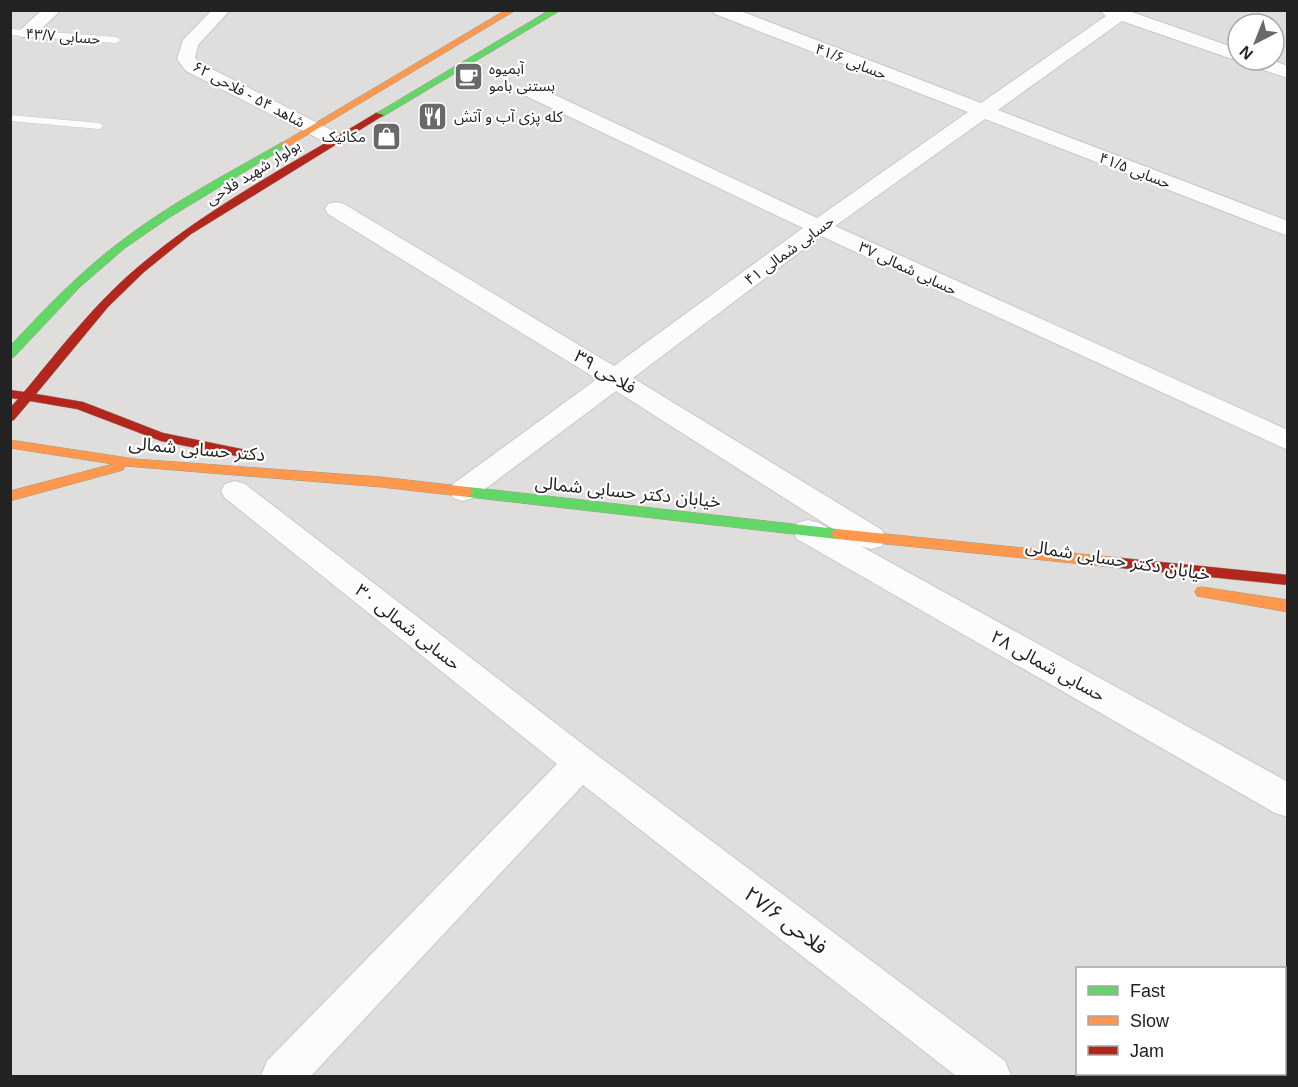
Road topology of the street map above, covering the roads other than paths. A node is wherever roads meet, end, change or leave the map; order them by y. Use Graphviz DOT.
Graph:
graph roads {
  1 [pos="53,10"];
  2 [pos="222,10"];
  3 [pos="512,10"];
  4 [pos="557,10"];
  5 [pos="721,10"];
  6 [pos="1113,13"];
  7 [pos="19,33"];
  8 [pos="116,40"];
  9 [pos="1226,51"];
  10 [pos="531,92"];
  11 [pos="982,111"];
  12 [pos="10,118"];
  13 [pos="99,126"];
  14 [pos="312,127"];
  15 [pos="336,140"];
  16 [pos="336,209"];
  17 [pos="819,227"];
  18 [pos="1287,229"];
  19 [pos="10,354"];
  20 [pos="615,378"];
  21 [pos="10,394"];
  22 [pos="28,396"];
  23 [pos="10,417"];
  24 [pos="1287,441"];
  25 [pos="10,444"];
  26 [pos="135,463"];
  27 [pos="381,482"];
  28 [pos="235,491"];
  29 [pos="463,492"];
  30 [pos="10,496"];
  31 [pos="808,531"];
  32 [pos="871,538"];
  33 [pos="1091,574"];
  34 [pos="1287,580"];
  35 [pos="1183,589"];
  36 [pos="1287,606"];
  37 [pos="581,763"];
  38 [pos="1287,801"];
  39 [pos="282,1077"];
  40 [pos="990,1077"];
  1 -- 7 [label="street"];
  2 -- 14 [label="street, شاهد ۵۴ - فلاحی ۶۲"];
  3 -- 14 [label="main road, بولوار شهید فلاحی"];
  4 -- 15 [label="main road, بولوار شهید فلاحی"];
  5 -- 11 [label="street, حسابی ۴۱/۶"];
  6 -- 9 [label="street"];
  6 -- 11 [label="street, حسابی شمالی ۴۱"];
  7 -- 8 [label="lane, حسابی ۴۳/۷"];
  10 -- 17 [label="street, حسابی شمالی ۳۷"];
  11 -- 17 [label="street, حسابی شمالی ۴۱"];
  11 -- 18 [label="street, حسابی ۴۱/۵"];
  12 -- 13 [label="lane"];
  14 -- 15 [label="street, شاهد ۵۴ - فلاحی ۶۲"];
  14 -- 19 [label="main road, بولوار شهید فلاحی"];
  15 -- 22 [label="main road, بولوار شهید فلاحی"];
  16 -- 20 [label="street, فلاحی ۳۹"];
  17 -- 20 [label="street, حسابی شمالی ۴۱"];
  17 -- 24 [label="street, حسابی شمالی ۳۷"];
  20 -- 29 [label="street, حسابی شمالی ۴۱"];
  20 -- 32 [label="street, فلاحی ۳۹"];
  21 -- 22 [label="main road"];
  22 -- 23 [label="main road, بولوار شهید فلاحی"];
  22 -- 27 [label="main road"];
  25 -- 26 [label="main road, دکتر حسابی شمالی"];
  26 -- 27 [label="main road, دکتر حسابی شمالی"];
  26 -- 30 [label="main road"];
  27 -- 29 [label="main road, خیابان دکتر حسابی شمالی"];
  28 -- 37 [label="street, حسابی شمالی ۳۰"];
  29 -- 31 [label="main road, خیابان دکتر حسابی شمالی"];
  31 -- 32 [label="main road, خیابان دکتر حسابی شمالی"];
  31 -- 38 [label="street, حسابی شمالی ۲۸"];
  32 -- 33 [label="main road, خیابان دکتر حسابی شمالی"];
  32 -- 34 [label="main road, خیابان دکتر حسابی شمالی"];
  35 -- 36 [label="main road, خیابان دکتر حسابی شمالی"];
  37 -- 39 [label="street"];
  37 -- 40 [label="street, فلاحی ۲۷/۶"];
}
